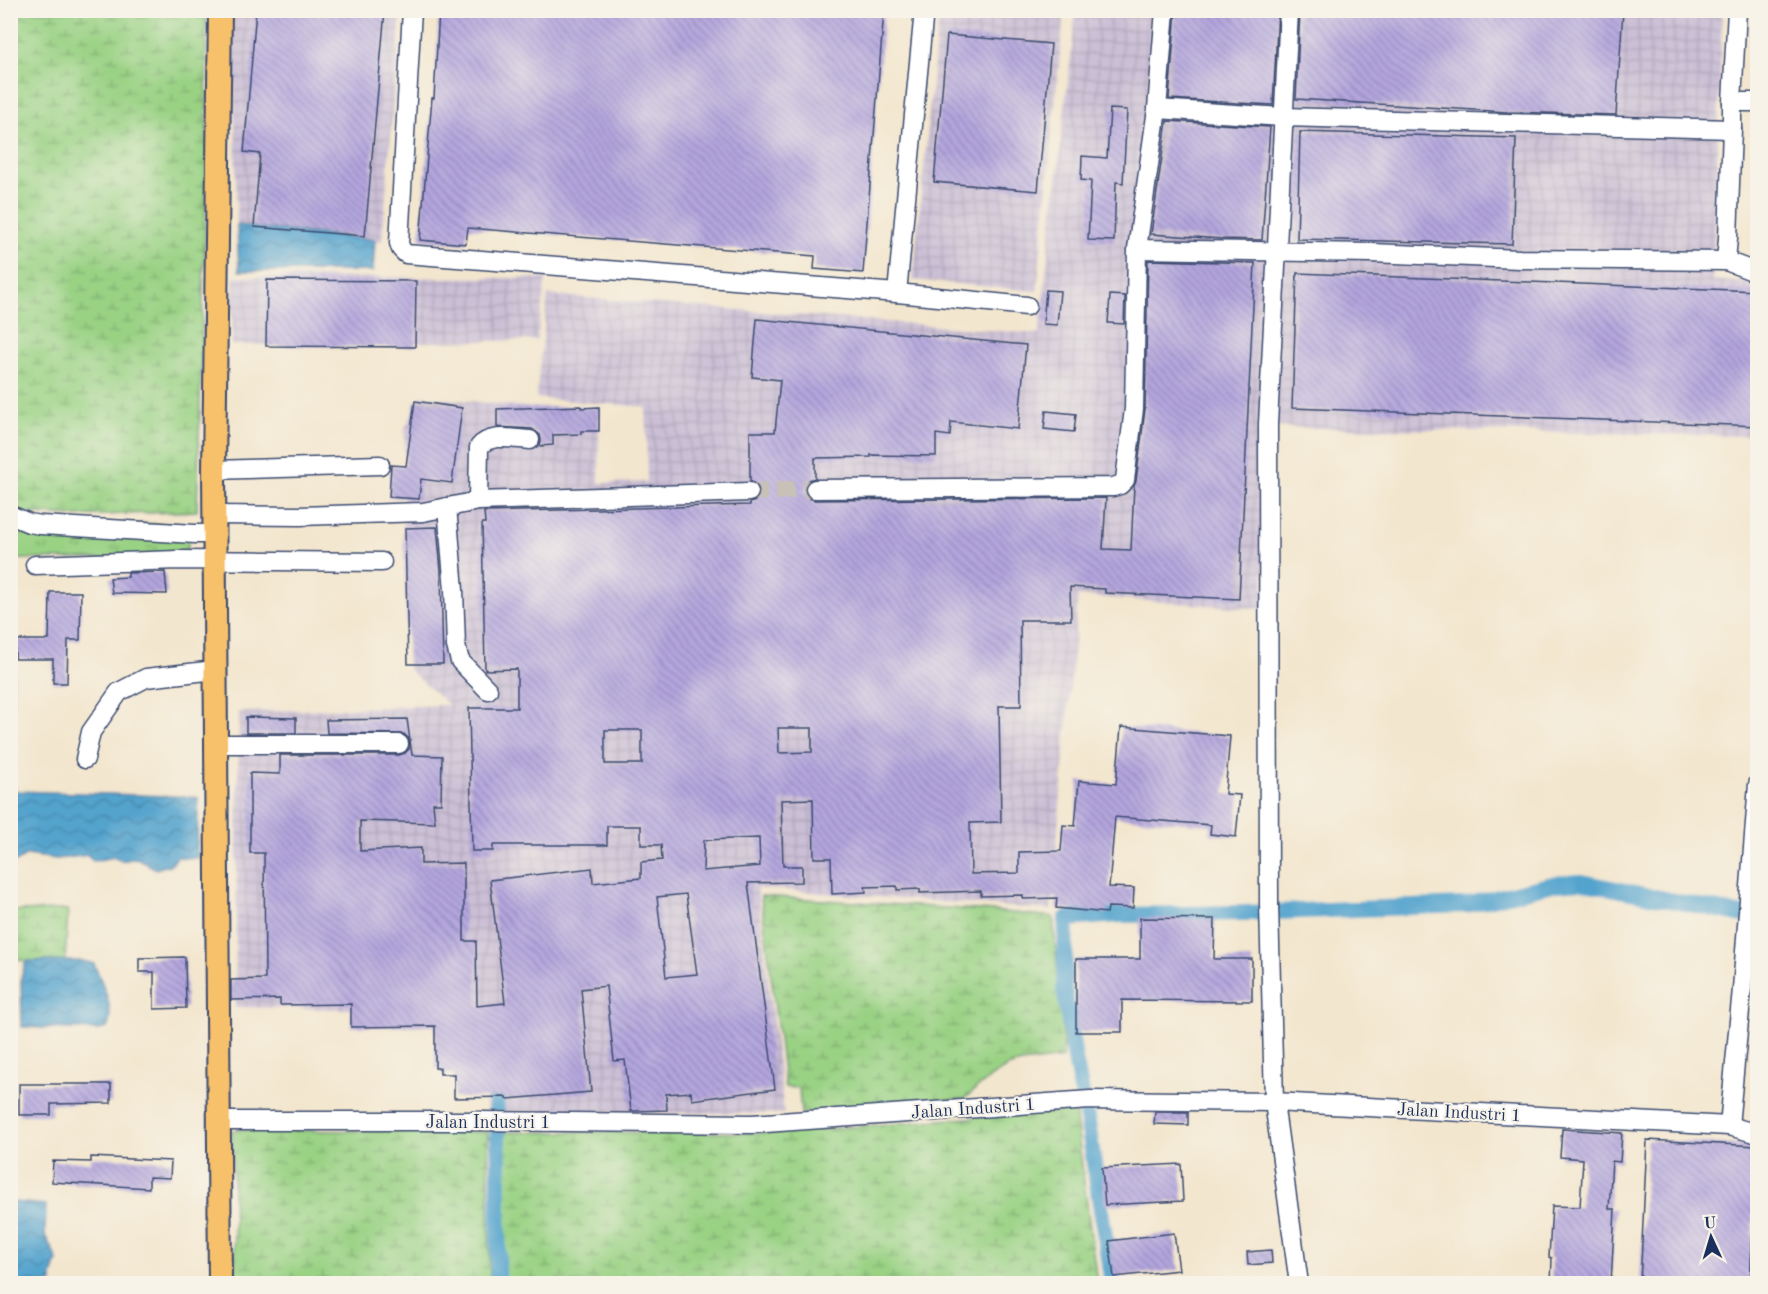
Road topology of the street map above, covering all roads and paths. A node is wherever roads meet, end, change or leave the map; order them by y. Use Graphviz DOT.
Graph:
graph roads {
  1 [pos="220,10"];
  2 [pos="412,10"];
  3 [pos="924,10"];
  4 [pos="1165,10"];
  5 [pos="1289,10"];
  6 [pos="1737,10"];
  7 [pos="1732,102"];
  8 [pos="1758,102"];
  9 [pos="1157,109"];
  10 [pos="1283,117"];
  11 [pos="1732,129"];
  12 [pos="1137,249"];
  13 [pos="1277,251"];
  14 [pos="1726,261"];
  15 [pos="1758,273"];
  16 [pos="897,292"];
  17 [pos="1028,306"];
  18 [pos="530,440"];
  19 [pos="380,465"];
  20 [pos="214,470"];
  21 [pos="815,489"];
  22 [pos="749,492"];
  23 [pos="478,501"];
  24 [pos="447,507"];
  25 [pos="10,515"];
  26 [pos="214,524"];
  27 [pos="214,560"];
  28 [pos="382,562"];
  29 [pos="35,566"];
  30 [pos="215,670"];
  31 [pos="488,690"];
  32 [pos="216,744"];
  33 [pos="399,744"];
  34 [pos="85,759"];
  35 [pos="1758,784"];
  36 [pos="1275,1102"];
  37 [pos="217,1121"];
  38 [pos="1729,1126"];
  39 [pos="1758,1134"];
  40 [pos="220,1284"];
  41 [pos="1299,1284"];
  1 -- 20 [label="main road"];
  2 -- 16 [label="street"];
  3 -- 16 [label="street"];
  4 -- 9 [label="street"];
  5 -- 10 [label="street"];
  6 -- 7 [label="street"];
  7 -- 8 [label="street"];
  7 -- 11 [label="street"];
  9 -- 10 [label="street"];
  9 -- 12 [label="street"];
  10 -- 11 [label="street"];
  10 -- 13 [label="street"];
  11 -- 14 [label="street"];
  12 -- 13 [label="street"];
  12 -- 21 [label="street"];
  13 -- 14 [label="street"];
  13 -- 36 [label="street"];
  14 -- 15 [label="street"];
  16 -- 17 [label="street"];
  18 -- 23 [label="street"];
  19 -- 20 [label="street"];
  20 -- 26 [label="main road"];
  22 -- 23 [label="street"];
  23 -- 24 [label="street"];
  24 -- 26 [label="street"];
  24 -- 31 [label="street"];
  25 -- 26 [label="street"];
  26 -- 27 [label="main road"];
  27 -- 28 [label="street"];
  27 -- 29 [label="street"];
  27 -- 30 [label="main road"];
  30 -- 32 [label="main road"];
  30 -- 34 [label="street"];
  32 -- 33 [label="street"];
  32 -- 37 [label="main road"];
  35 -- 38 [label="street"];
  36 -- 37 [label="street, Jalan Industri 1"];
  36 -- 38 [label="street, Jalan Industri 1"];
  36 -- 41 [label="street"];
  37 -- 40 [label="main road"];
  38 -- 39 [label="street, Jalan Industri 1"];
}
